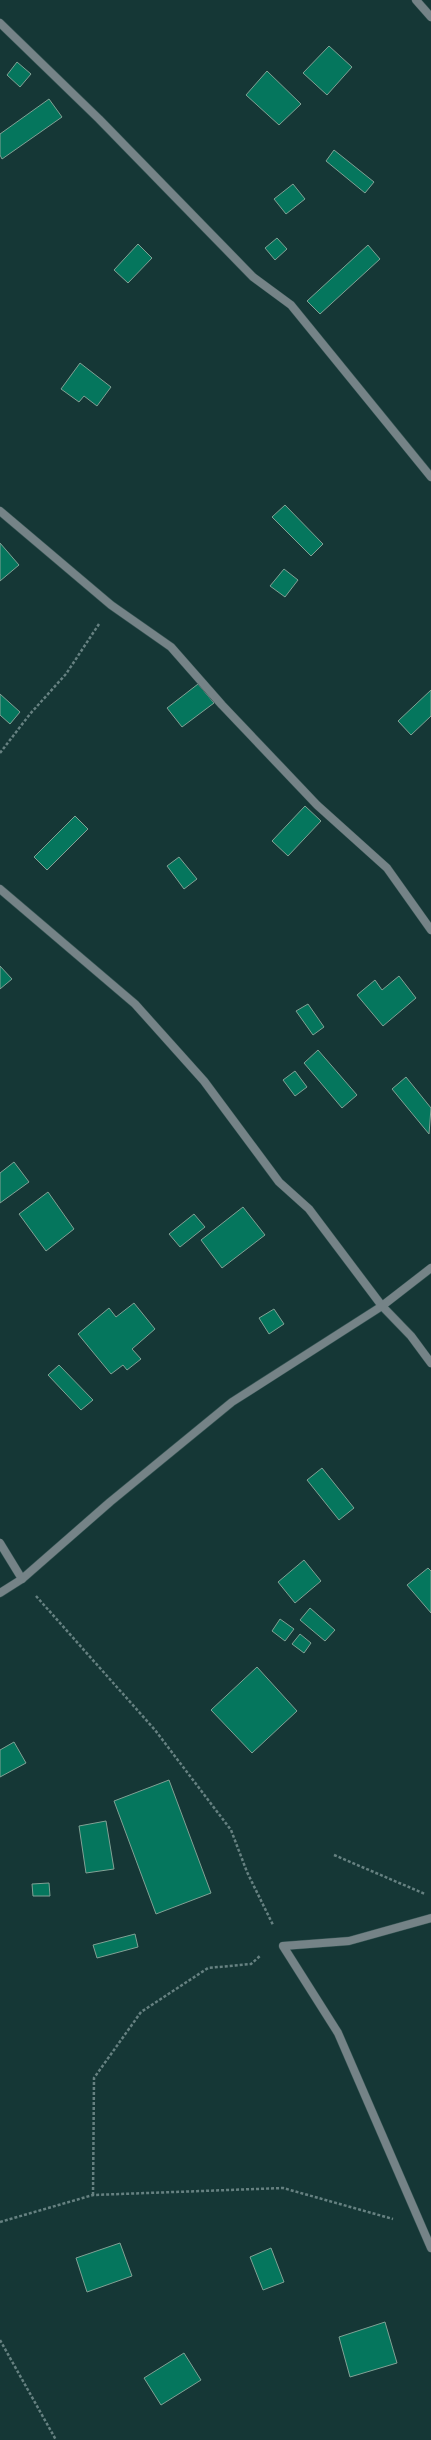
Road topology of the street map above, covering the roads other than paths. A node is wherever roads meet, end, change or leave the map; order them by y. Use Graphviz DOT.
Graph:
graph roads {
  1 [pos="416,0"];
  2 [pos="431,17"];
  3 [pos="0,23"];
  4 [pos="431,477"];
  5 [pos="0,511"];
  6 [pos="0,889"];
  7 [pos="431,930"];
  8 [pos="431,1268"];
  9 [pos="382,1306"];
  10 [pos="431,1363"];
  11 [pos="0,1543"];
  12 [pos="22,1579"];
  13 [pos="0,1593"];
  14 [pos="431,1918"];
  15 [pos="431,2248"];
  1 -- 2 [label="street"];
  3 -- 4 [label="street"];
  5 -- 7 [label="street"];
  6 -- 9 [label="street"];
  8 -- 9 [label="street"];
  9 -- 10 [label="street"];
  9 -- 12 [label="street"];
  11 -- 12 [label="street"];
  12 -- 13 [label="street"];
  14 -- 15 [label="street"];
}
